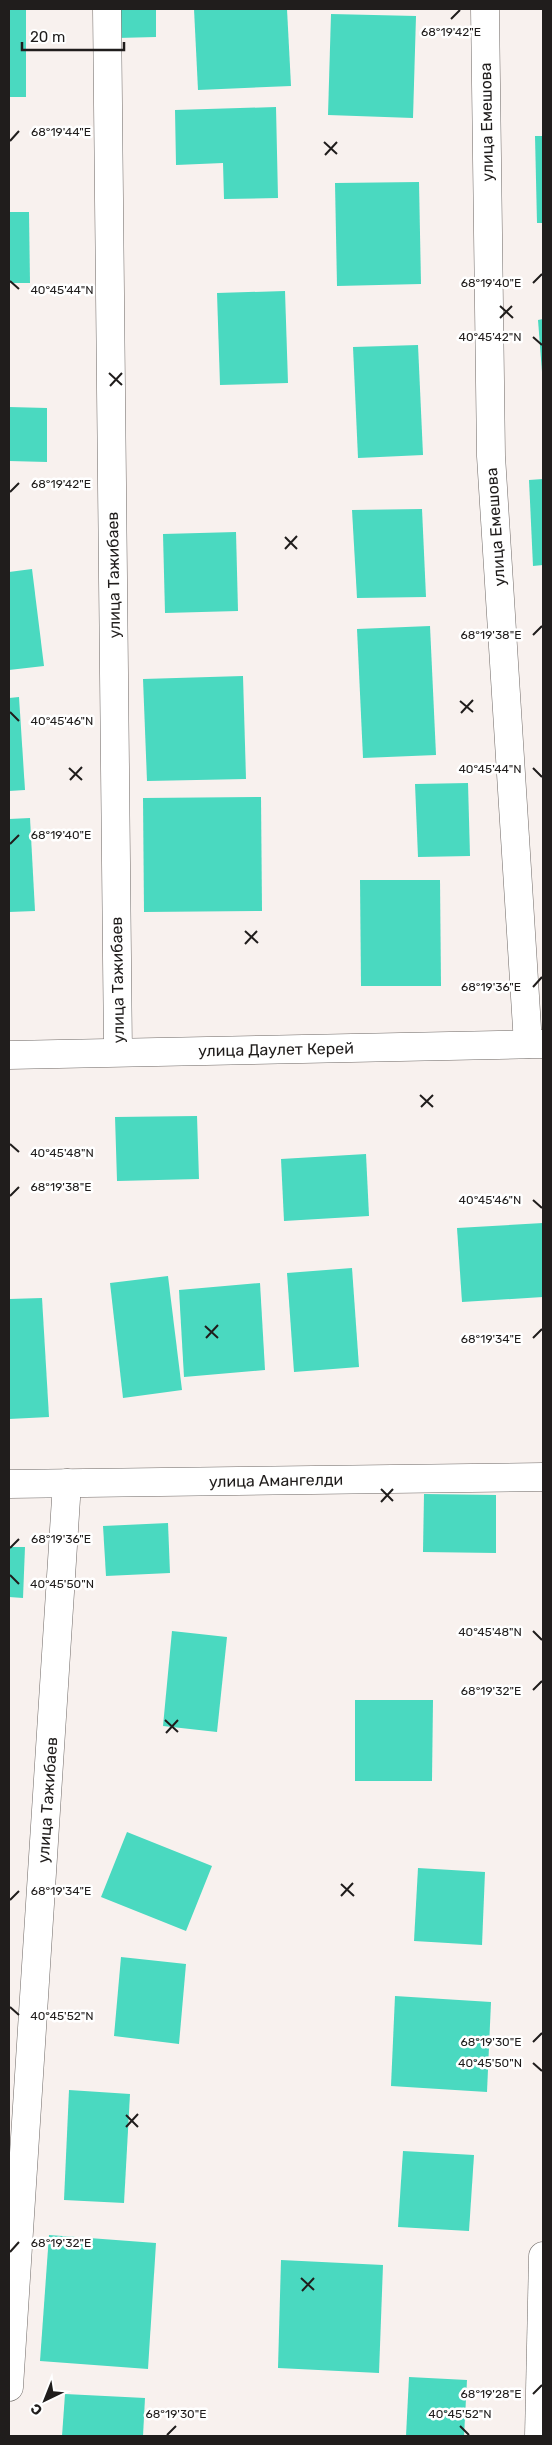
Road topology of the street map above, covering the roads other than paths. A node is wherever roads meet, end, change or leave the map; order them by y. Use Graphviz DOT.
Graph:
graph roads {
  1 [pos="107,9"];
  2 [pos="484,9"];
  3 [pos="536,1044"];
  4 [pos="118,1052"];
  5 [pos="9,1055"];
  6 [pos="543,1477"];
  7 [pos="68,1483"];
  8 [pos="9,1484"];
  9 [pos="543,2256"];
  10 [pos="9,2387"];
  11 [pos="539,2436"];
  1 -- 4 [label="street, улица Тажибаев"];
  2 -- 3 [label="street, улица Емешова"];
  3 -- 4 [label="street, улица Даулет Керей"];
  4 -- 5 [label="street, улица Даулет Керей"];
  6 -- 7 [label="street, улица Амангелди"];
  7 -- 8 [label="street, улица Амангелди"];
  7 -- 10 [label="street, улица Тажибаев"];
  9 -- 11 [label="street"];
}
